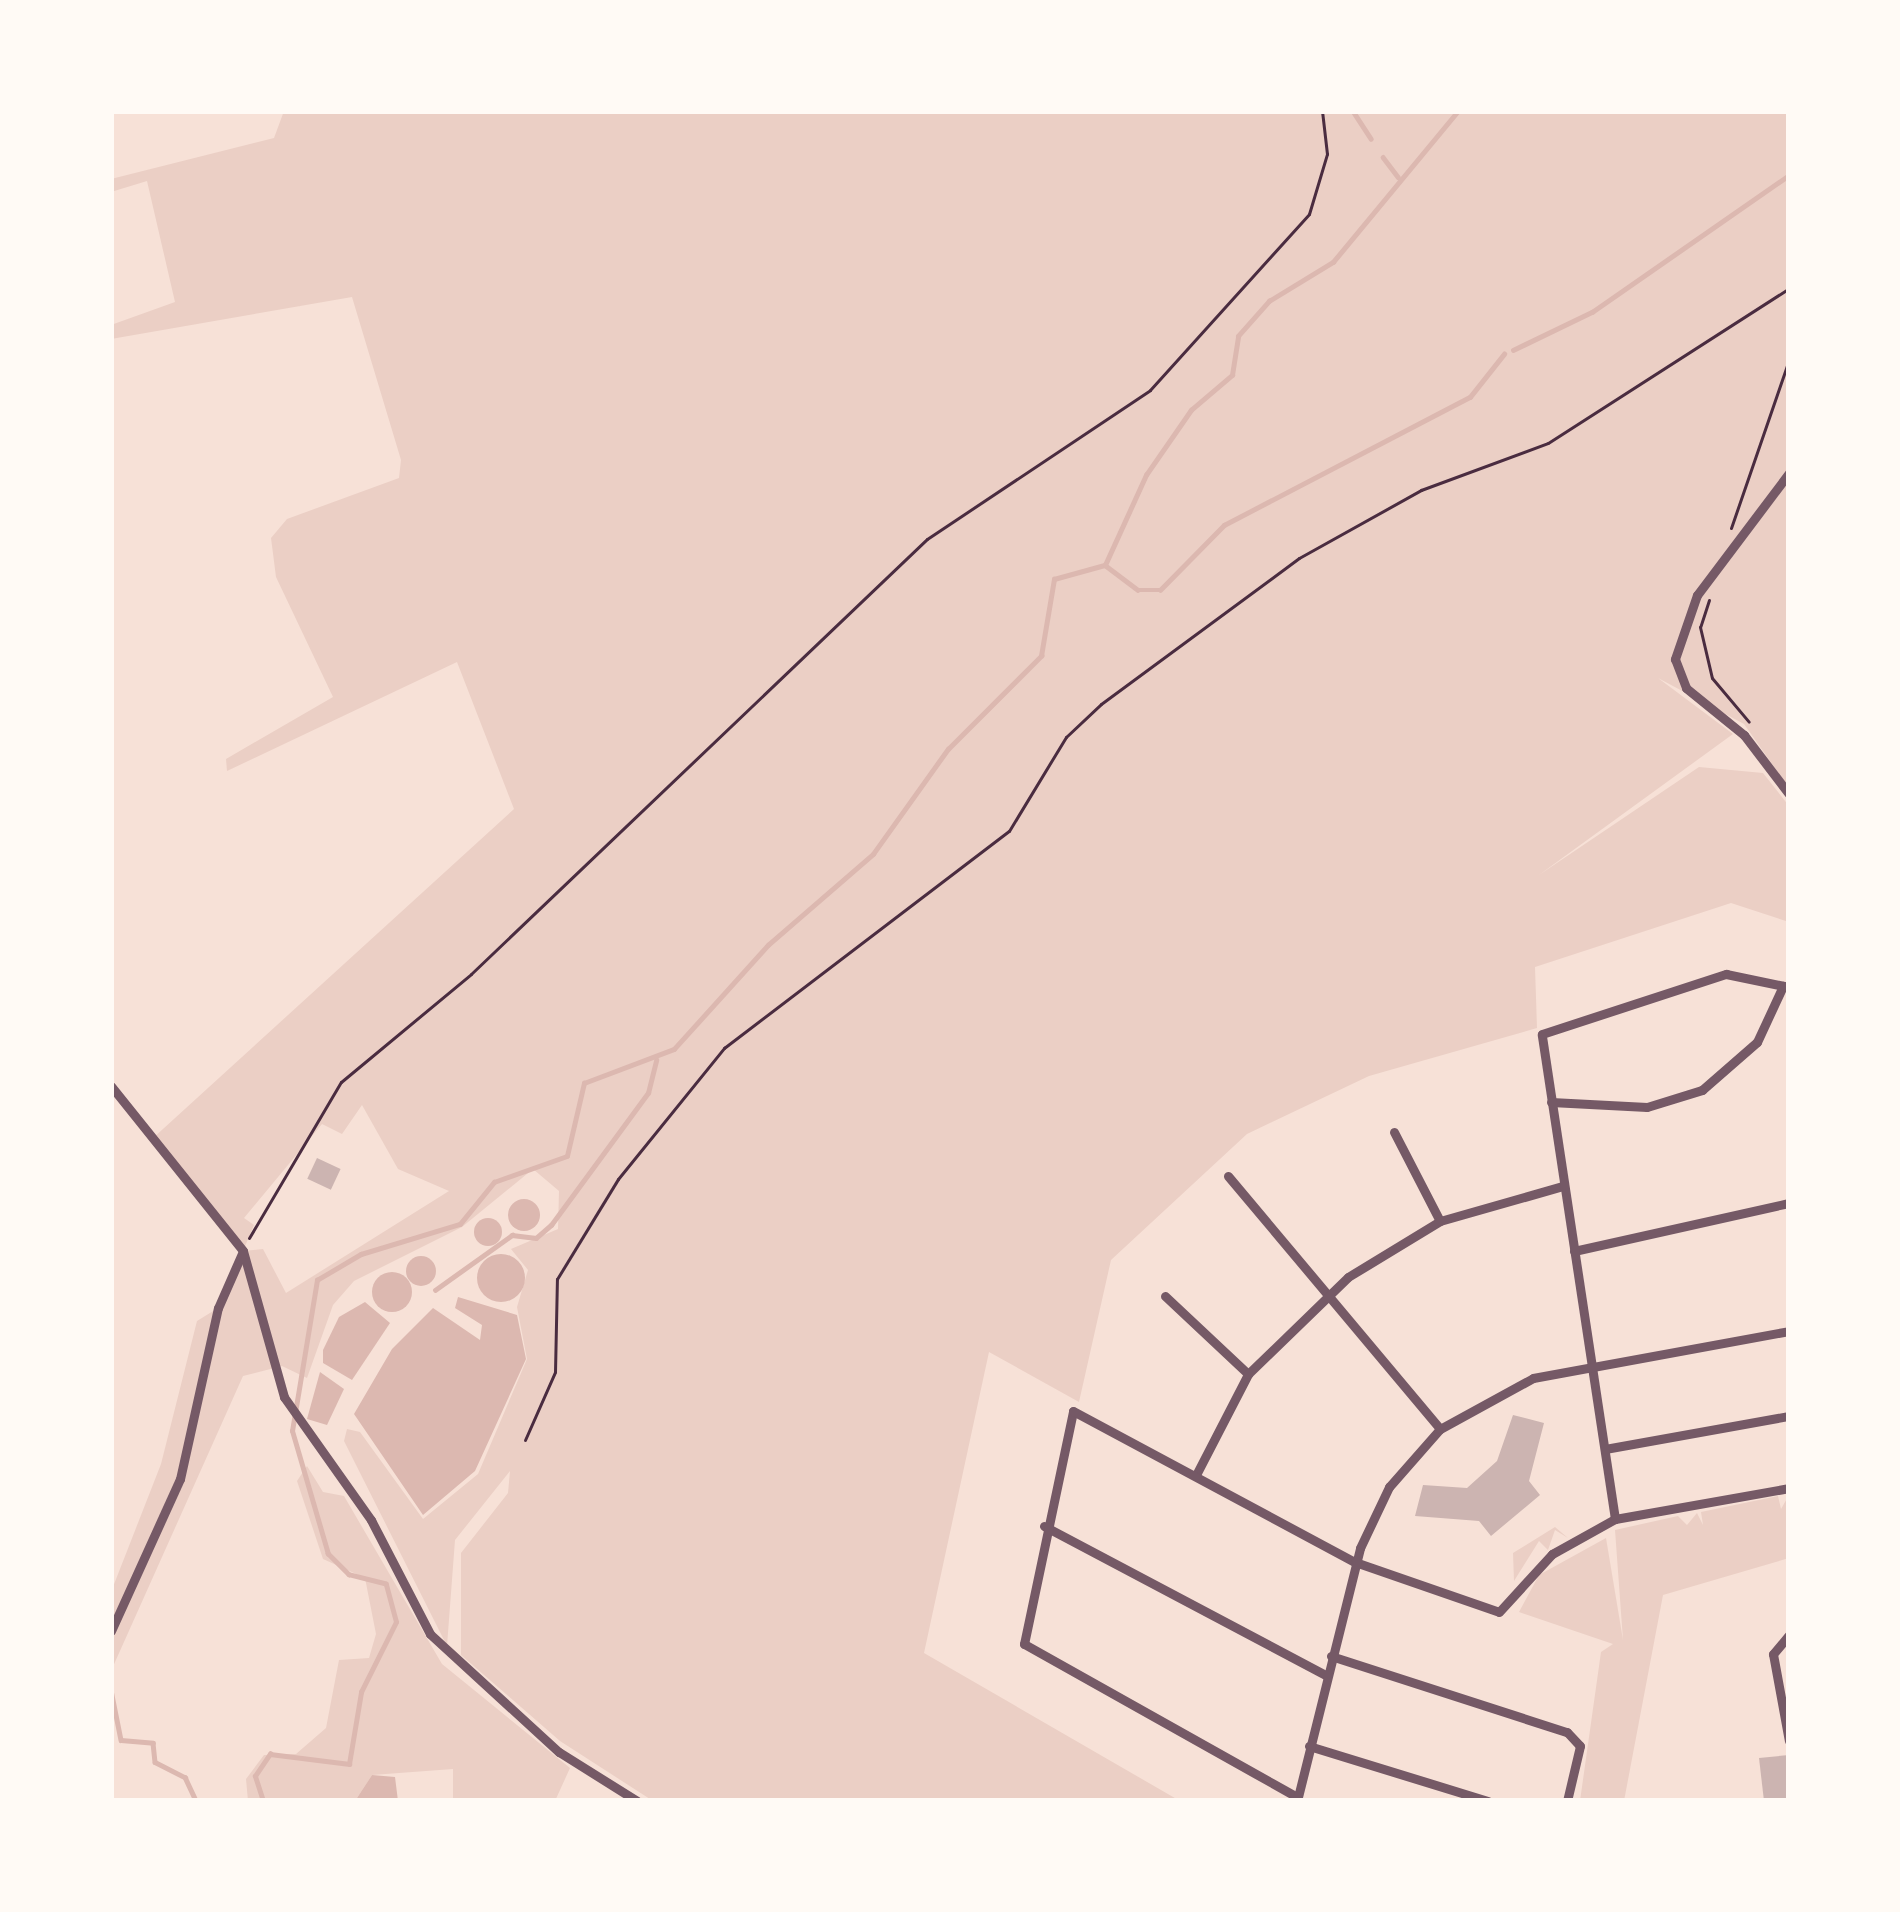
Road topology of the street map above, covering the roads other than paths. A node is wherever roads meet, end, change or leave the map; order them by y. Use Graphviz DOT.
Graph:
graph roads {
  1 [pos="1789,473"];
  2 [pos="1789,794"];
  3 [pos="1786,987"];
  4 [pos="111,1086"];
  5 [pos="1551,1102"];
  6 [pos="1394,1132"];
  7 [pos="1228,1176"];
  8 [pos="1563,1186"];
  9 [pos="1789,1203"];
  10 [pos="1440,1221"];
  11 [pos="243,1251"];
  12 [pos="1574,1251"];
  13 [pos="1328,1293"];
  14 [pos="1165,1296"];
  15 [pos="1789,1331"];
  16 [pos="1593,1366"];
  17 [pos="1248,1375"];
  18 [pos="1789,1416"];
  19 [pos="1441,1429"];
  20 [pos="1605,1449"];
  21 [pos="1197,1473"];
  22 [pos="1789,1488"];
  23 [pos="1615,1519"];
  24 [pos="1044,1526"];
  25 [pos="1355,1562"];
  26 [pos="111,1631"];
  27 [pos="1789,1635"];
  28 [pos="1331,1656"];
  29 [pos="1326,1675"];
  30 [pos="1789,1741"];
  31 [pos="1309,1745"];
  32 [pos="1297,1799"];
  33 [pos="637,1801"];
  34 [pos="1488,1801"];
  35 [pos="1567,1801"];
  1 -- 2 [label="street"];
  3 -- 5 [label="street"];
  3 -- 5 [label="street"];
  4 -- 11 [label="street"];
  5 -- 8 [label="street"];
  6 -- 10 [label="street"];
  7 -- 13 [label="street"];
  8 -- 10 [label="street"];
  8 -- 12 [label="street"];
  9 -- 12 [label="street"];
  10 -- 13 [label="street"];
  11 -- 26 [label="street"];
  11 -- 33 [label="street"];
  12 -- 16 [label="street"];
  13 -- 17 [label="street"];
  13 -- 19 [label="street"];
  14 -- 17 [label="street"];
  15 -- 16 [label="street"];
  16 -- 19 [label="street"];
  16 -- 20 [label="street"];
  17 -- 21 [label="street"];
  18 -- 20 [label="street"];
  19 -- 25 [label="street"];
  20 -- 23 [label="street"];
  21 -- 24 [label="street"];
  21 -- 25 [label="street"];
  22 -- 23 [label="street"];
  23 -- 25 [label="street"];
  24 -- 29 [label="street"];
  24 -- 32 [label="street"];
  25 -- 28 [label="street"];
  27 -- 30 [label="street"];
  28 -- 29 [label="street"];
  28 -- 35 [label="street"];
  29 -- 31 [label="street"];
  31 -- 32 [label="street"];
  31 -- 34 [label="street"];
}
